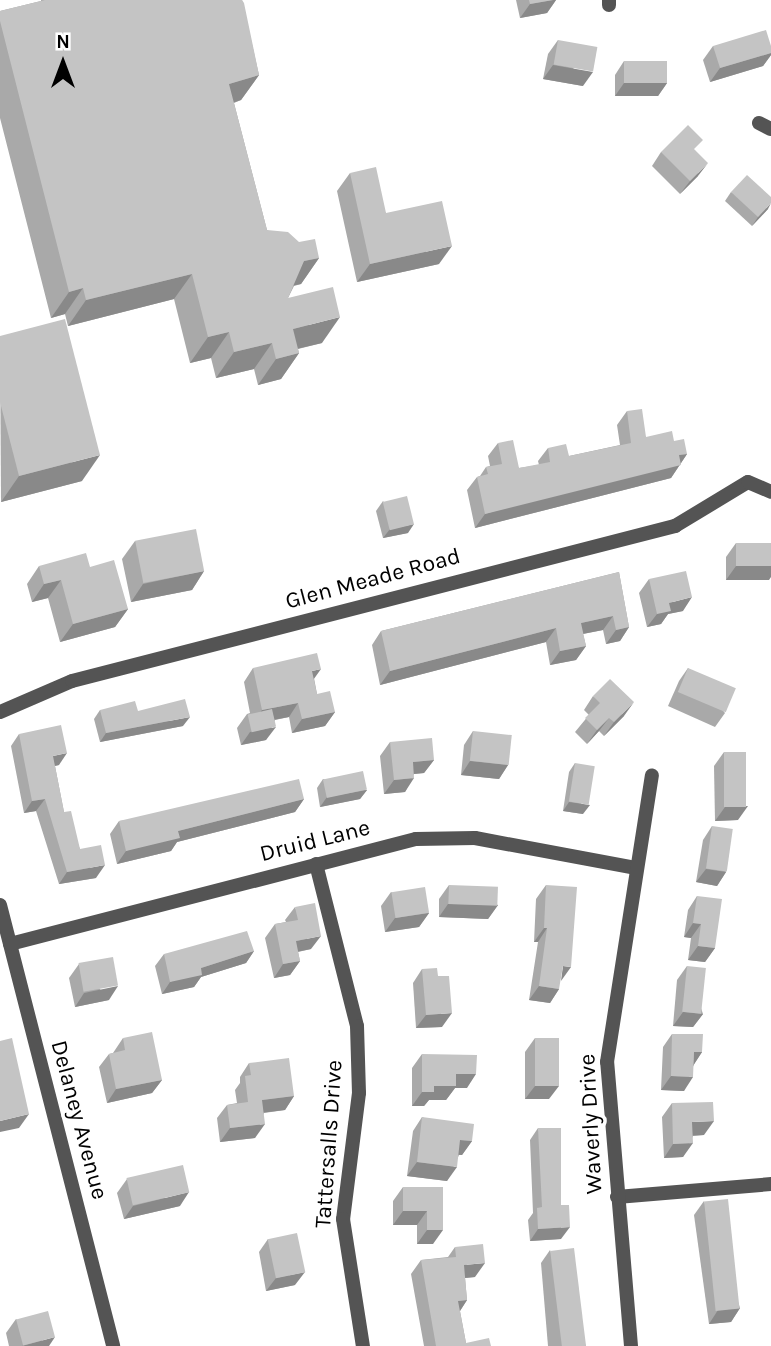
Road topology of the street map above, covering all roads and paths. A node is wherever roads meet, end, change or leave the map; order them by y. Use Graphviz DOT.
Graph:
graph roads {
  1 [pos="771,492"];
  2 [pos="0,712"];
  3 [pos="652,776"];
  4 [pos="316,864"];
  5 [pos="635,868"];
  6 [pos="0,905"];
  7 [pos="10,944"];
  8 [pos="771,1184"];
  9 [pos="617,1197"];
  10 [pos="113,1346"];
  11 [pos="363,1346"];
  12 [pos="631,1346"];
  1 -- 2 [label="street, Glen Meade Road"];
  3 -- 5 [label="street, Waverly Drive"];
  4 -- 5 [label="street, Druid Lane"];
  4 -- 7 [label="street, Druid Lane"];
  4 -- 11 [label="street, Tattersalls Drive"];
  5 -- 9 [label="street, Waverly Drive"];
  6 -- 7 [label="street, Delaney Avenue"];
  7 -- 10 [label="street, Delaney Avenue"];
  8 -- 9 [label="street"];
  9 -- 12 [label="street, Waverly Drive"];
}
